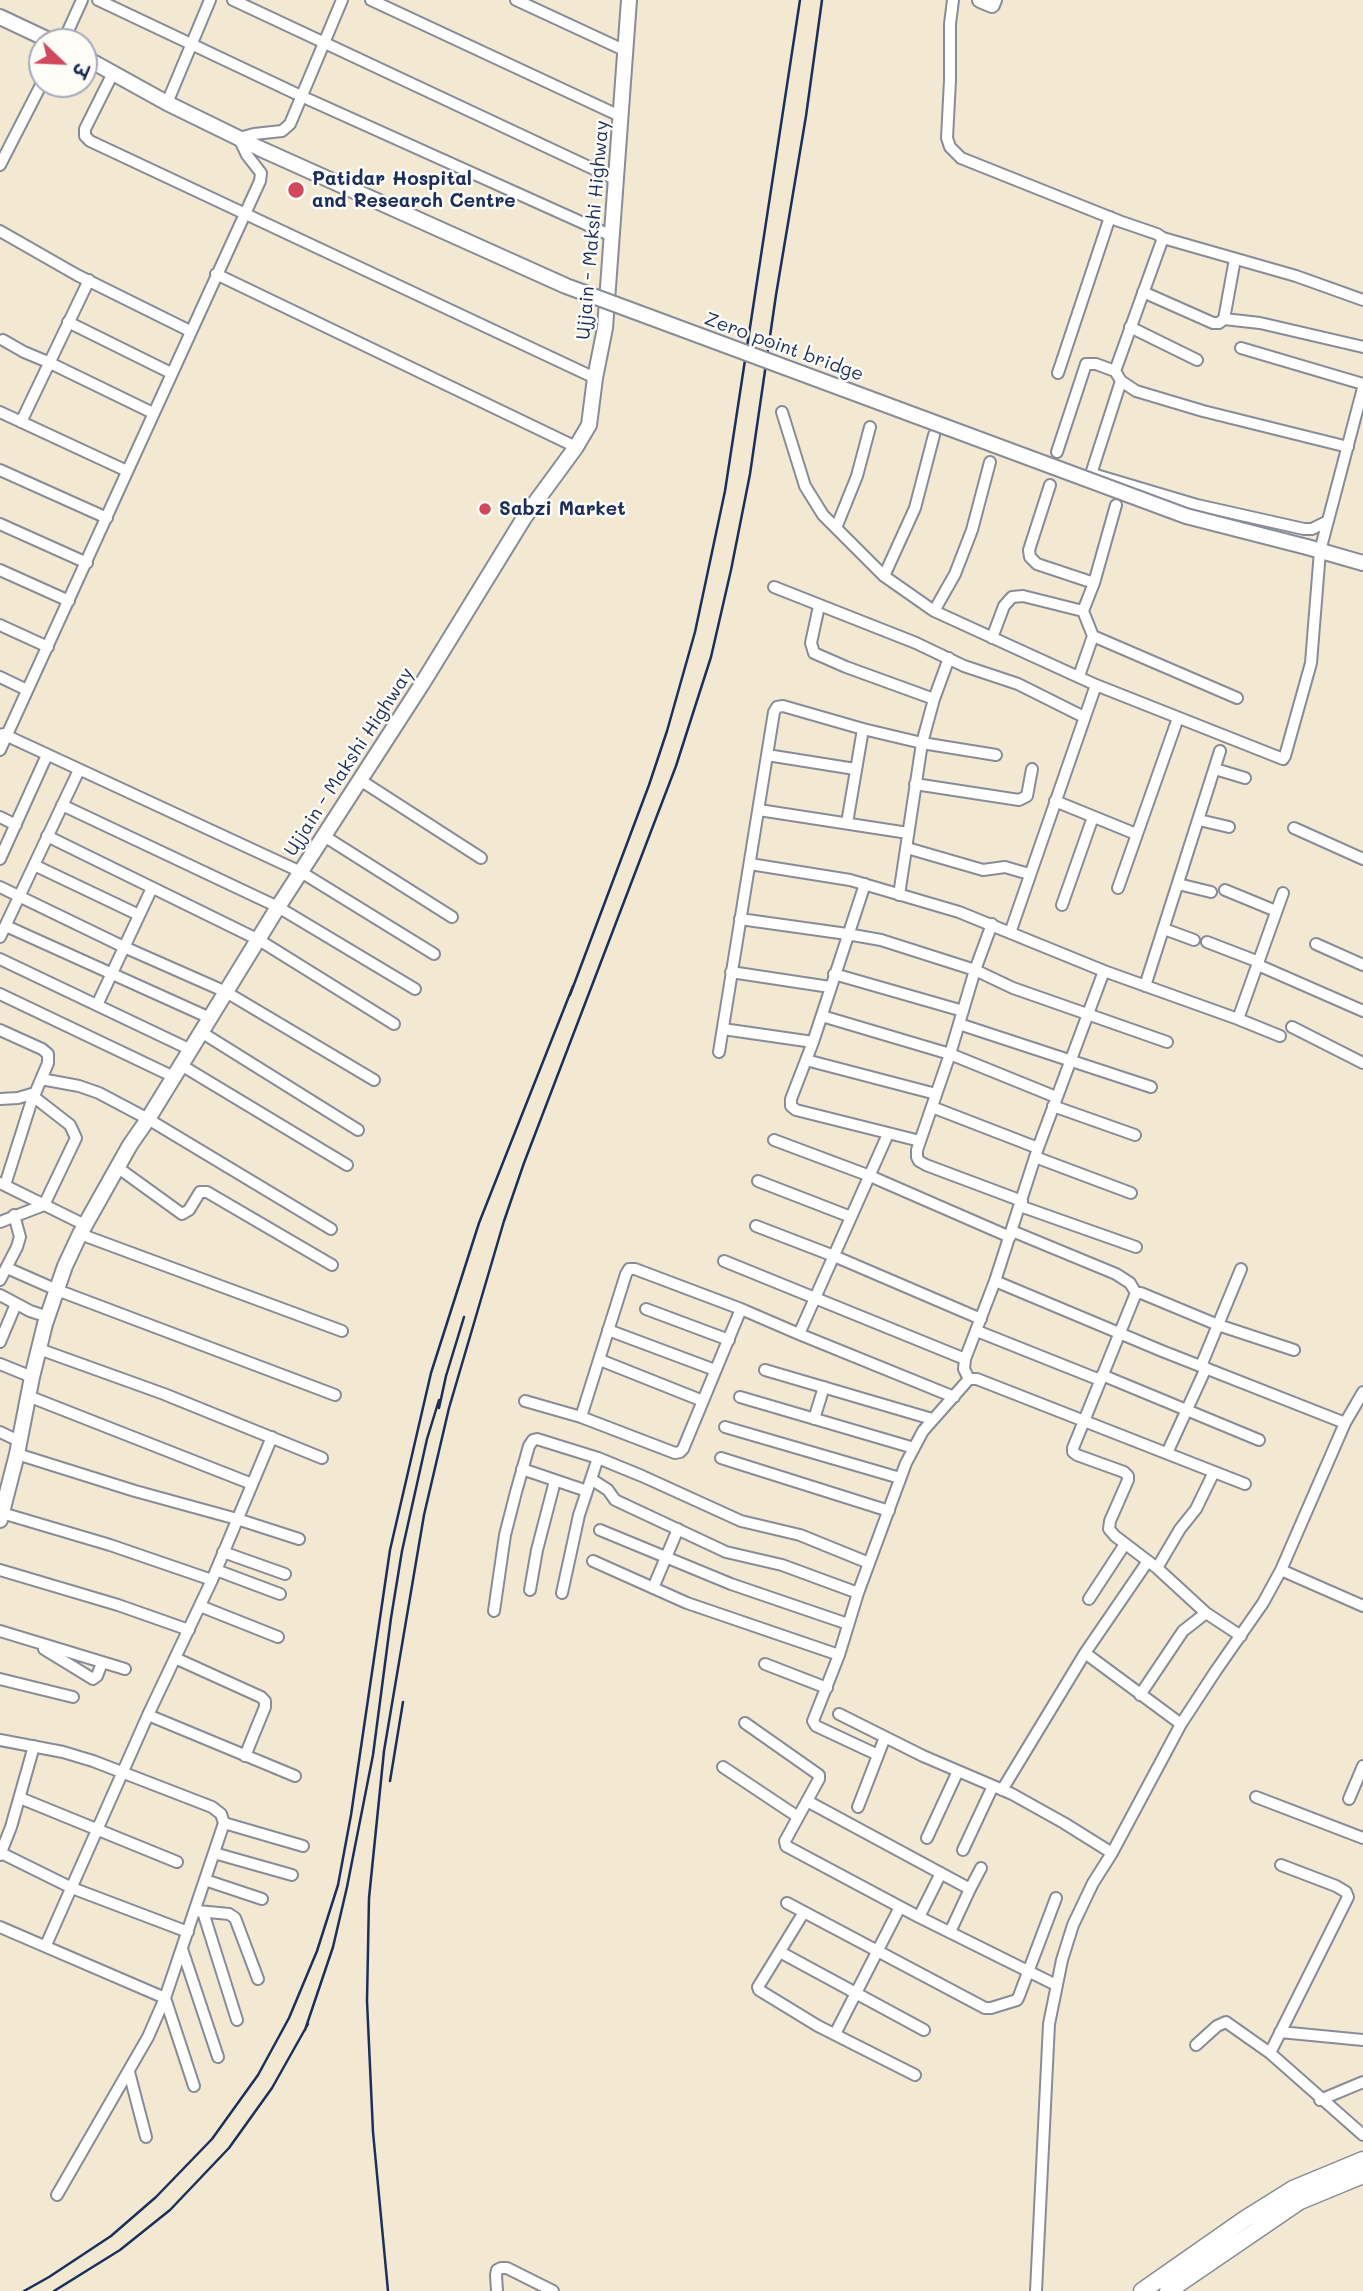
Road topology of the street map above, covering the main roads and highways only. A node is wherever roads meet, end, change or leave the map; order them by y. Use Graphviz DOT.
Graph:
graph roads {
  1 [pos="629,0"];
  2 [pos="980,0"];
  3 [pos="994,0"];
  4 [pos="0,18"];
  5 [pos="28,31"];
  6 [pos="98,65"];
  7 [pos="1363,563"];
  8 [pos="1,1516"];
  9 [pos="1363,2160"];
  10 [pos="1363,2175"];
  11 [pos="1250,2225"];
  12 [pos="1208,2256"];
  13 [pos="1142,2291"];
  14 [pos="1168,2291"];
  1 -- 8 [label="main road, Ujjain - Makshi Highway"];
  2 -- 3 [label="main road"];
  4 -- 5 [label="main road"];
  6 -- 7 [label="main road, Zero point bridge, bridge"];
  9 -- 11 [label="main road"];
  10 -- 11 [label="main road"];
  11 -- 12 [label="main road"];
  12 -- 13 [label="main road"];
  12 -- 14 [label="main road"];
}
